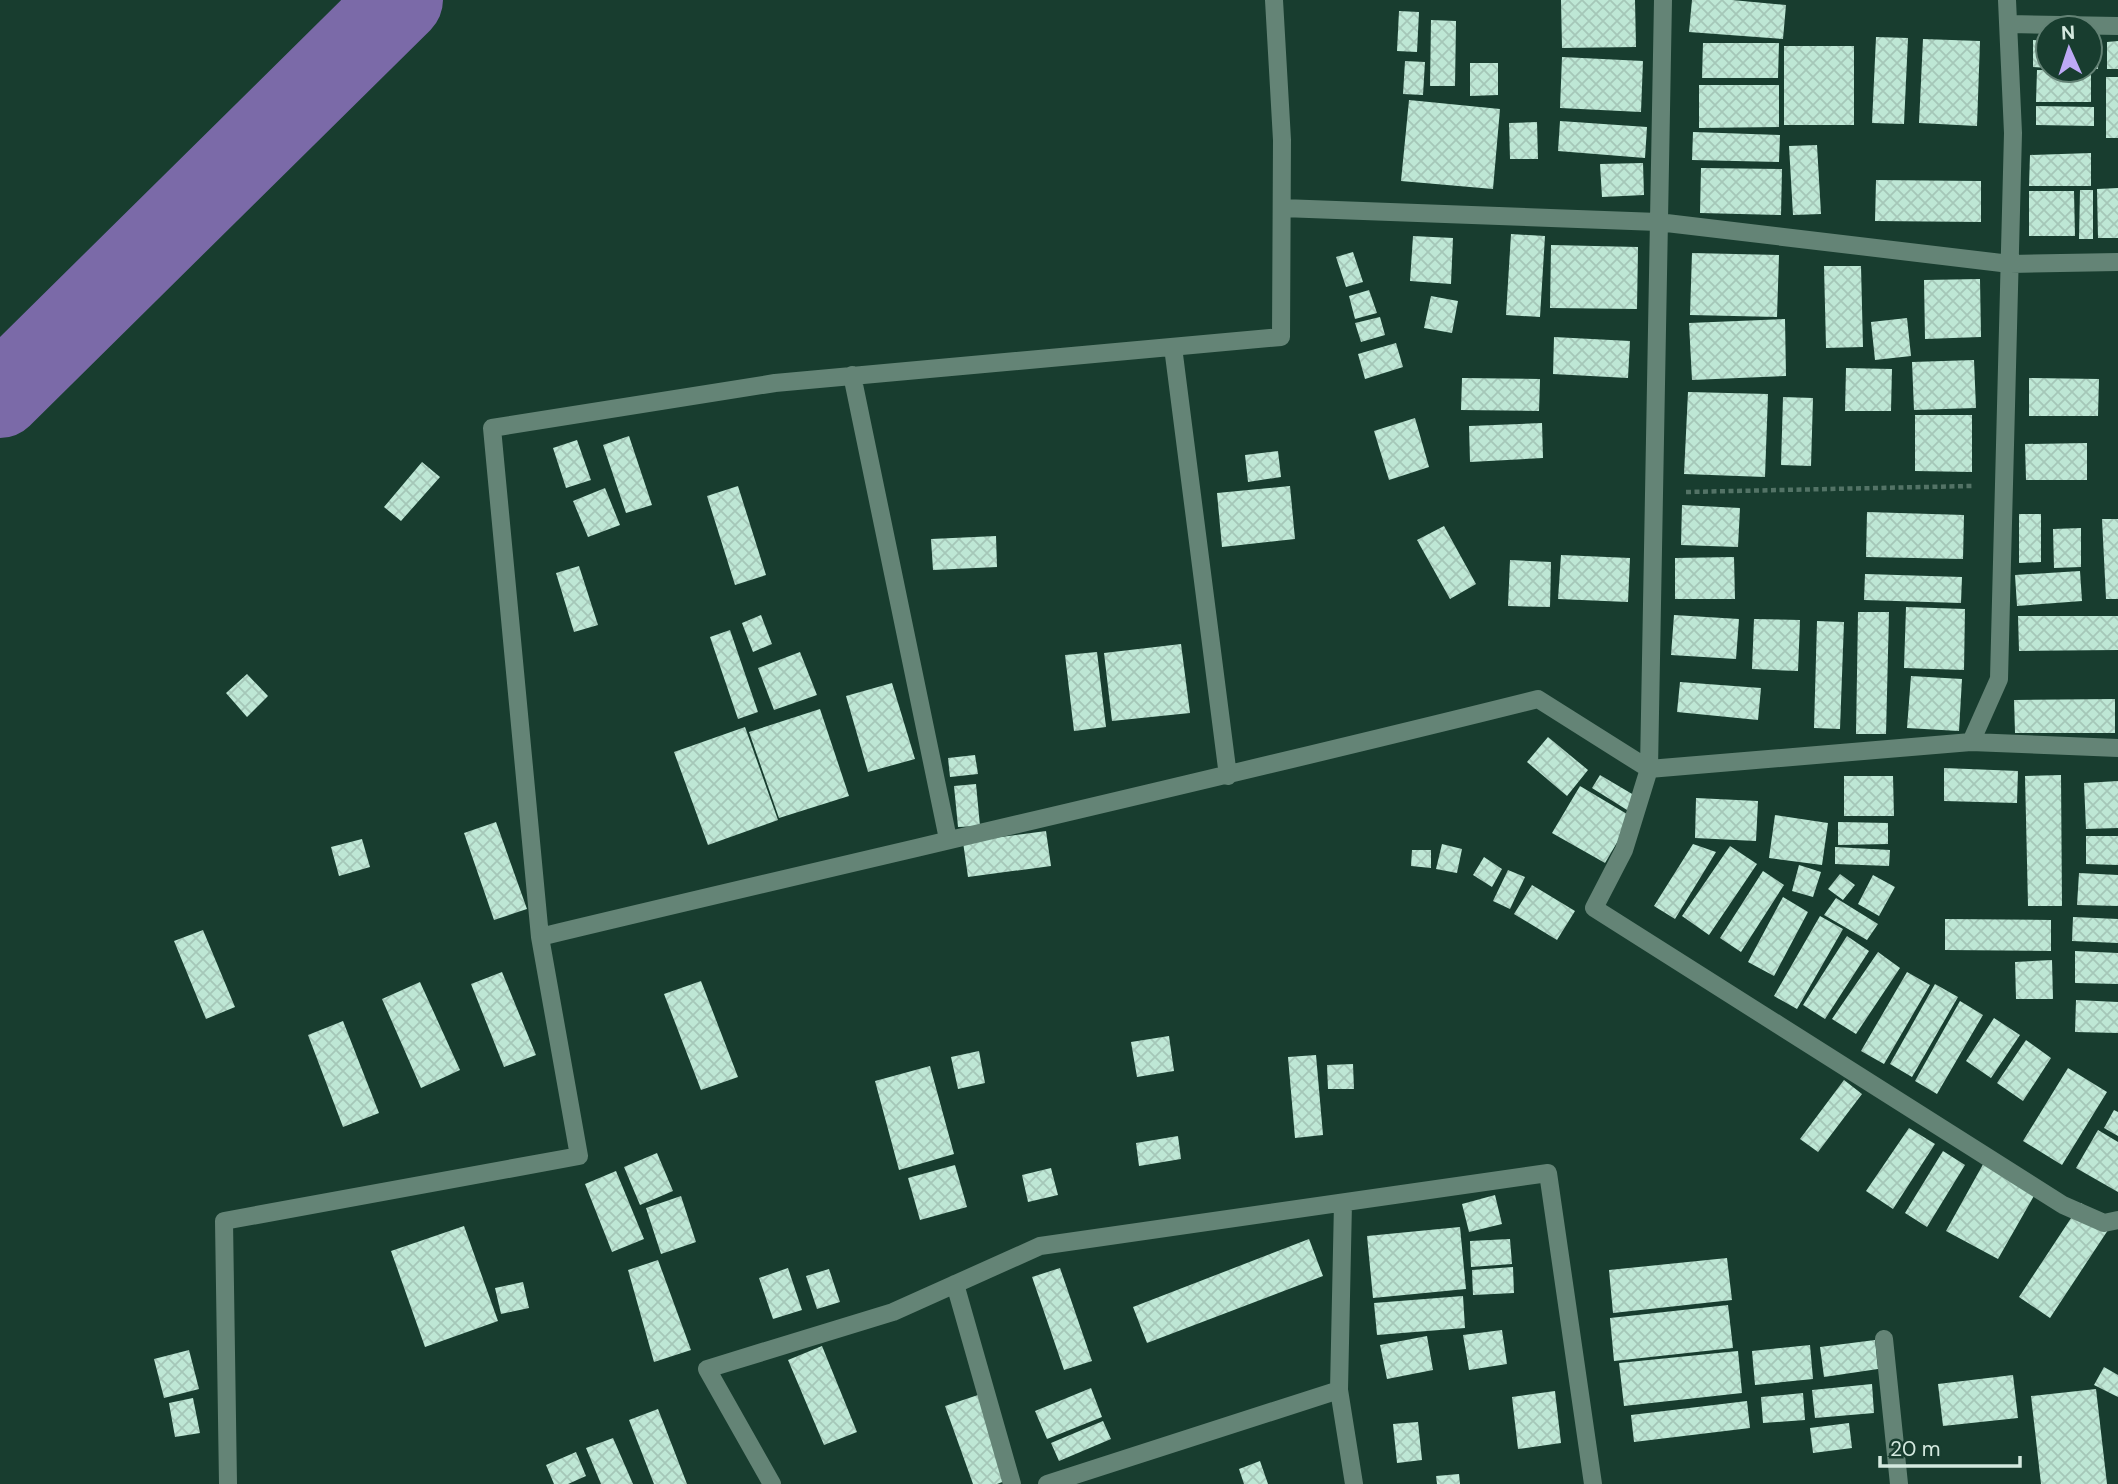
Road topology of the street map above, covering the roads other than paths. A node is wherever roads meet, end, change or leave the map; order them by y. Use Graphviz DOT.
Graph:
graph roads {
  1 [pos="1274,0"];
  2 [pos="1663,0"];
  3 [pos="2007,0"];
  4 [pos="2009,24"];
  5 [pos="2118,26"];
  6 [pos="1282,208"];
  7 [pos="1658,222"];
  8 [pos="2118,262"];
  9 [pos="2011,264"];
  10 [pos="1173,347"];
  11 [pos="852,375"];
  12 [pos="1971,742"];
  13 [pos="2118,748"];
  14 [pos="1649,769"];
  15 [pos="1228,776"];
  16 [pos="948,839"];
  17 [pos="540,937"];
  18 [pos="1343,1203"];
  19 [pos="2118,1220"];
  20 [pos="955,1284"];
  21 [pos="1884,1339"];
  22 [pos="1339,1390"];
  23 [pos="228,1484"];
  24 [pos="772,1484"];
  25 [pos="1012,1484"];
  26 [pos="1047,1484"];
  27 [pos="1354,1484"];
  28 [pos="1593,1484"];
  29 [pos="1899,1484"];
  1 -- 6 [label="street"];
  2 -- 7 [label="street"];
  3 -- 4 [label="street"];
  4 -- 5 [label="street"];
  4 -- 9 [label="street"];
  6 -- 7 [label="street"];
  6 -- 10 [label="street"];
  7 -- 9 [label="street"];
  7 -- 14 [label="street"];
  8 -- 9 [label="street"];
  9 -- 12 [label="street"];
  10 -- 11 [label="street"];
  10 -- 15 [label="street"];
  11 -- 16 [label="street"];
  11 -- 17 [label="street"];
  12 -- 13 [label="street"];
  12 -- 14 [label="street"];
  14 -- 15 [label="street"];
  14 -- 19 [label="street"];
  15 -- 16 [label="street"];
  16 -- 17 [label="street"];
  17 -- 23 [label="street"];
  18 -- 20 [label="street"];
  18 -- 22 [label="street"];
  18 -- 28 [label="street"];
  20 -- 24 [label="street"];
  20 -- 25 [label="street"];
  21 -- 29 [label="street"];
  22 -- 26 [label="street"];
  22 -- 27 [label="street"];
}
